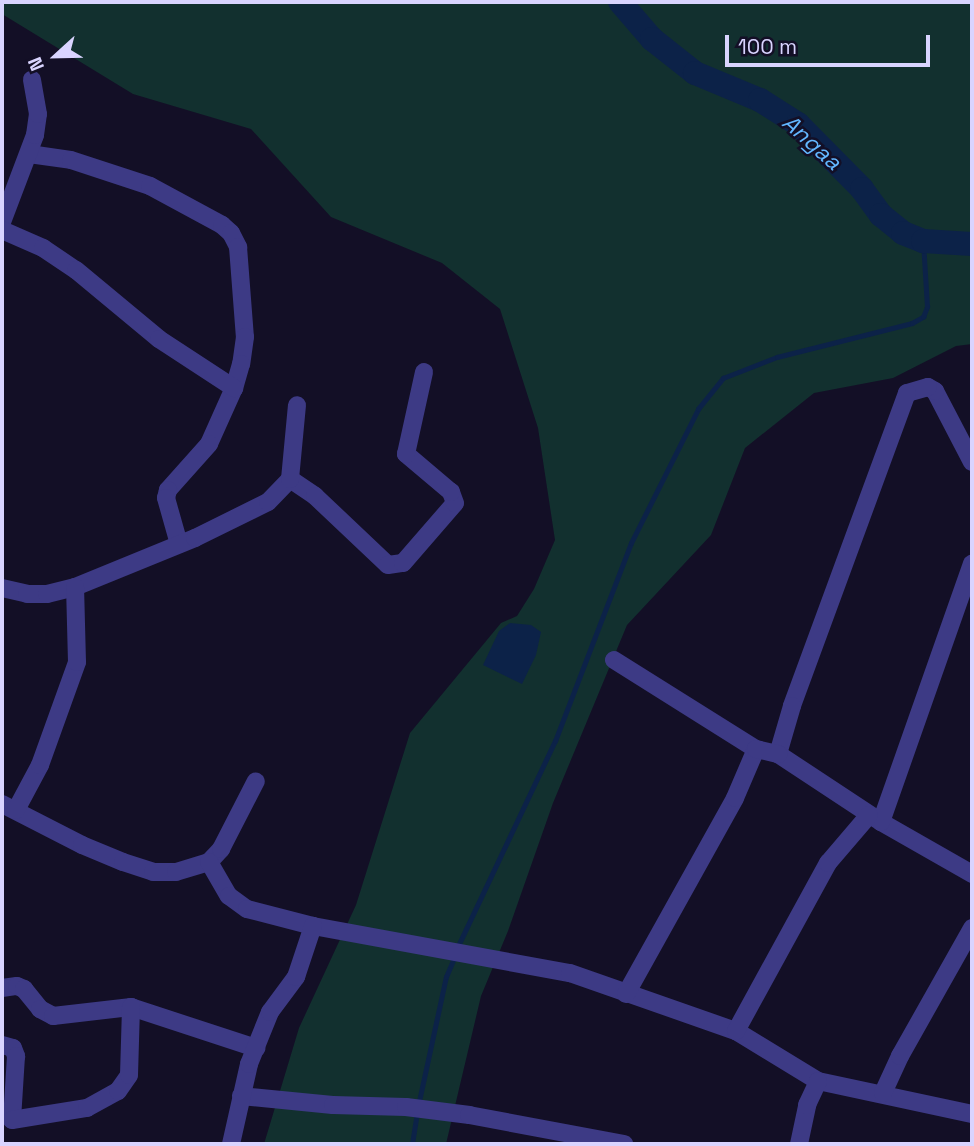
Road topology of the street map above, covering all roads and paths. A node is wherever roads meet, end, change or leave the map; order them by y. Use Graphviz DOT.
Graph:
graph roads {
  1 [pos="32,80"];
  2 [pos="29,154"];
  3 [pos="2,222"];
  4 [pos="2,230"];
  5 [pos="424,372"];
  6 [pos="234,388"];
  7 [pos="297,405"];
  8 [pos="972,463"];
  9 [pos="290,479"];
  10 [pos="179,544"];
  11 [pos="972,564"];
  12 [pos="75,587"];
  13 [pos="2,588"];
  14 [pos="614,660"];
  15 [pos="756,750"];
  16 [pos="778,754"];
  17 [pos="256,781"];
  18 [pos="9,807"];
  19 [pos="875,818"];
  20 [pos="209,862"];
  21 [pos="972,874"];
  22 [pos="313,926"];
  23 [pos="972,928"];
  24 [pos="2,988"];
  25 [pos="626,994"];
  26 [pos="131,1007"];
  27 [pos="736,1031"];
  28 [pos="2,1045"];
  29 [pos="256,1048"];
  30 [pos="818,1081"];
  31 [pos="883,1093"];
  32 [pos="241,1096"];
  33 [pos="972,1114"];
  34 [pos="7,1125"];
  35 [pos="231,1144"];
  36 [pos="624,1144"];
  37 [pos="799,1144"];
  1 -- 2 [label="street"];
  2 -- 3 [label="street"];
  2 -- 6 [label="street"];
  4 -- 6 [label="street"];
  5 -- 9 [label="street"];
  6 -- 10 [label="street"];
  7 -- 9 [label="street"];
  8 -- 16 [label="street"];
  9 -- 10 [label="street"];
  10 -- 12 [label="street"];
  11 -- 19 [label="street"];
  12 -- 13 [label="street"];
  12 -- 18 [label="street"];
  14 -- 15 [label="street"];
  15 -- 16 [label="street"];
  15 -- 25 [label="street"];
  16 -- 19 [label="street"];
  17 -- 20 [label="street"];
  18 -- 20 [label="street"];
  19 -- 21 [label="street"];
  19 -- 27 [label="street"];
  20 -- 22 [label="street"];
  22 -- 25 [label="street"];
  22 -- 29 [label="street"];
  23 -- 31 [label="street"];
  24 -- 26 [label="street"];
  25 -- 27 [label="street"];
  26 -- 29 [label="street"];
  26 -- 34 [label="street"];
  27 -- 30 [label="street"];
  28 -- 34 [label="street"];
  29 -- 32 [label="street"];
  30 -- 31 [label="street"];
  30 -- 37 [label="street"];
  31 -- 33 [label="street"];
  32 -- 35 [label="street"];
  32 -- 36 [label="street"];
}
